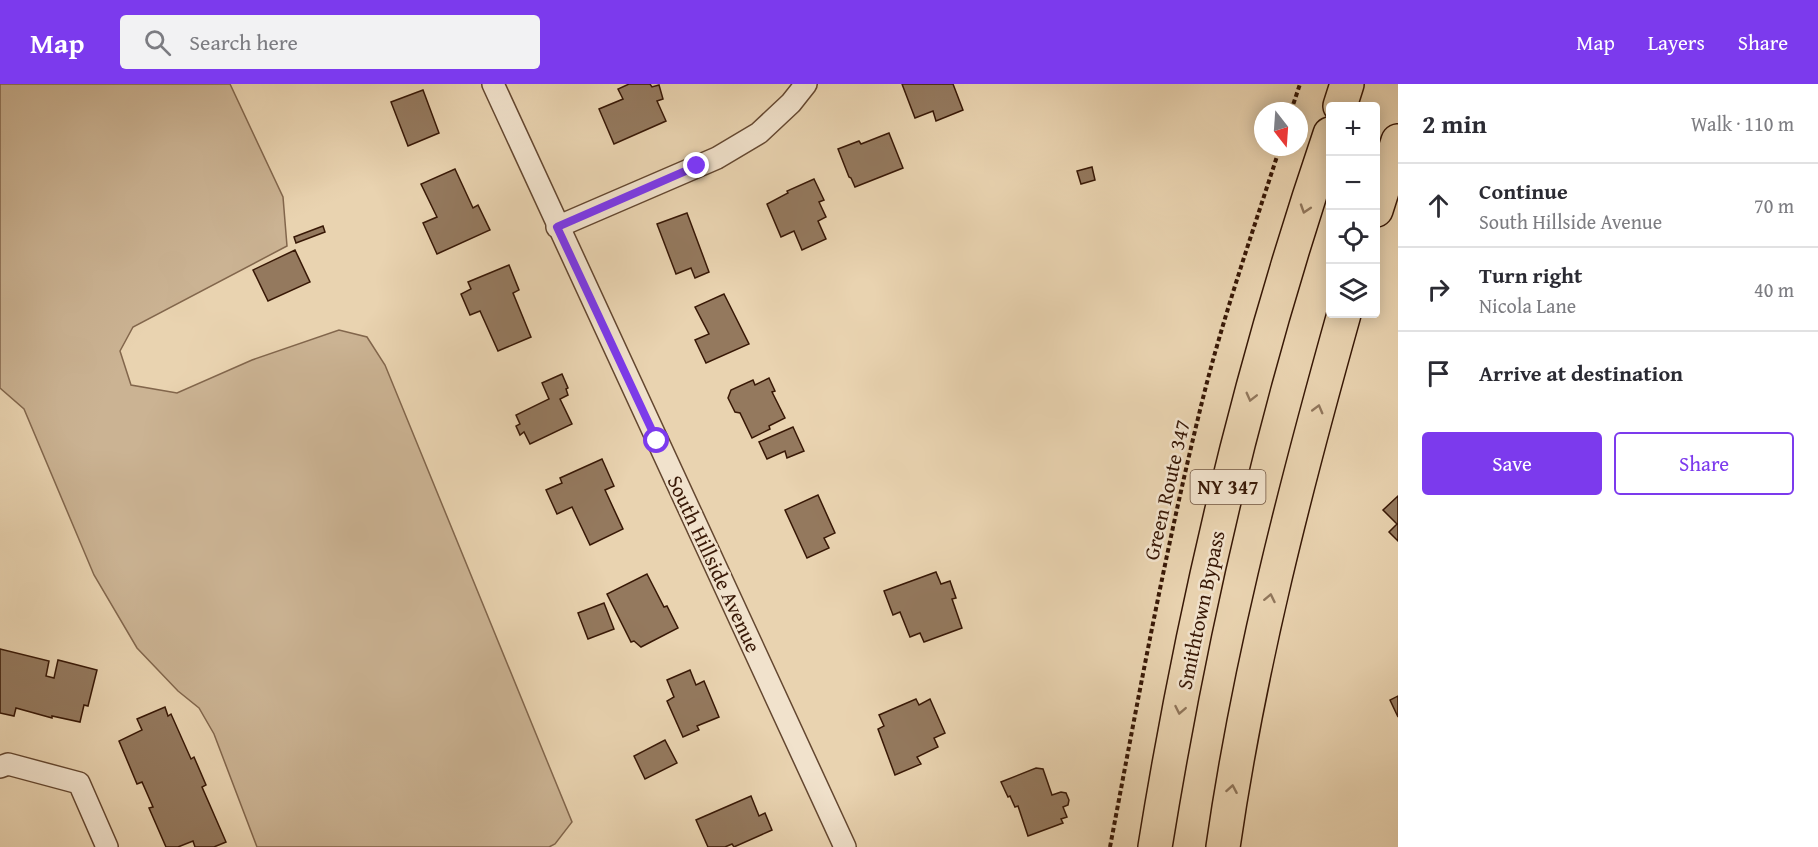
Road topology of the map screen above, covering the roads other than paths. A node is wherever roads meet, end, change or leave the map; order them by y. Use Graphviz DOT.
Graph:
graph roads {
  1 [pos="493,84"];
  2 [pos="806,84"];
  3 [pos="1347,84"];
  4 [pos="1341,102"];
  5 [pos="1398,141"];
  6 [pos="1326,146"];
  7 [pos="1380,197"];
  8 [pos="557,227"];
  9 [pos="1343,318"];
  10 [pos="0,766"];
  11 [pos="107,847"];
  12 [pos="845,847"];
  13 [pos="1155,847"];
  14 [pos="1223,847"];
  1 -- 8 [label="street, South Hillside Avenue"];
  2 -- 8 [label="street"];
  3 -- 4 [label="highway"];
  5 -- 7 [label="highway"];
  6 -- 13 [label="highway, Smithtown Bypass / NY 347, one-way"];
  8 -- 12 [label="street, South Hillside Avenue"];
  14 -- 9 [label="highway, NY 347, one-way"];
  10 -- 11 [label="street"];
}
